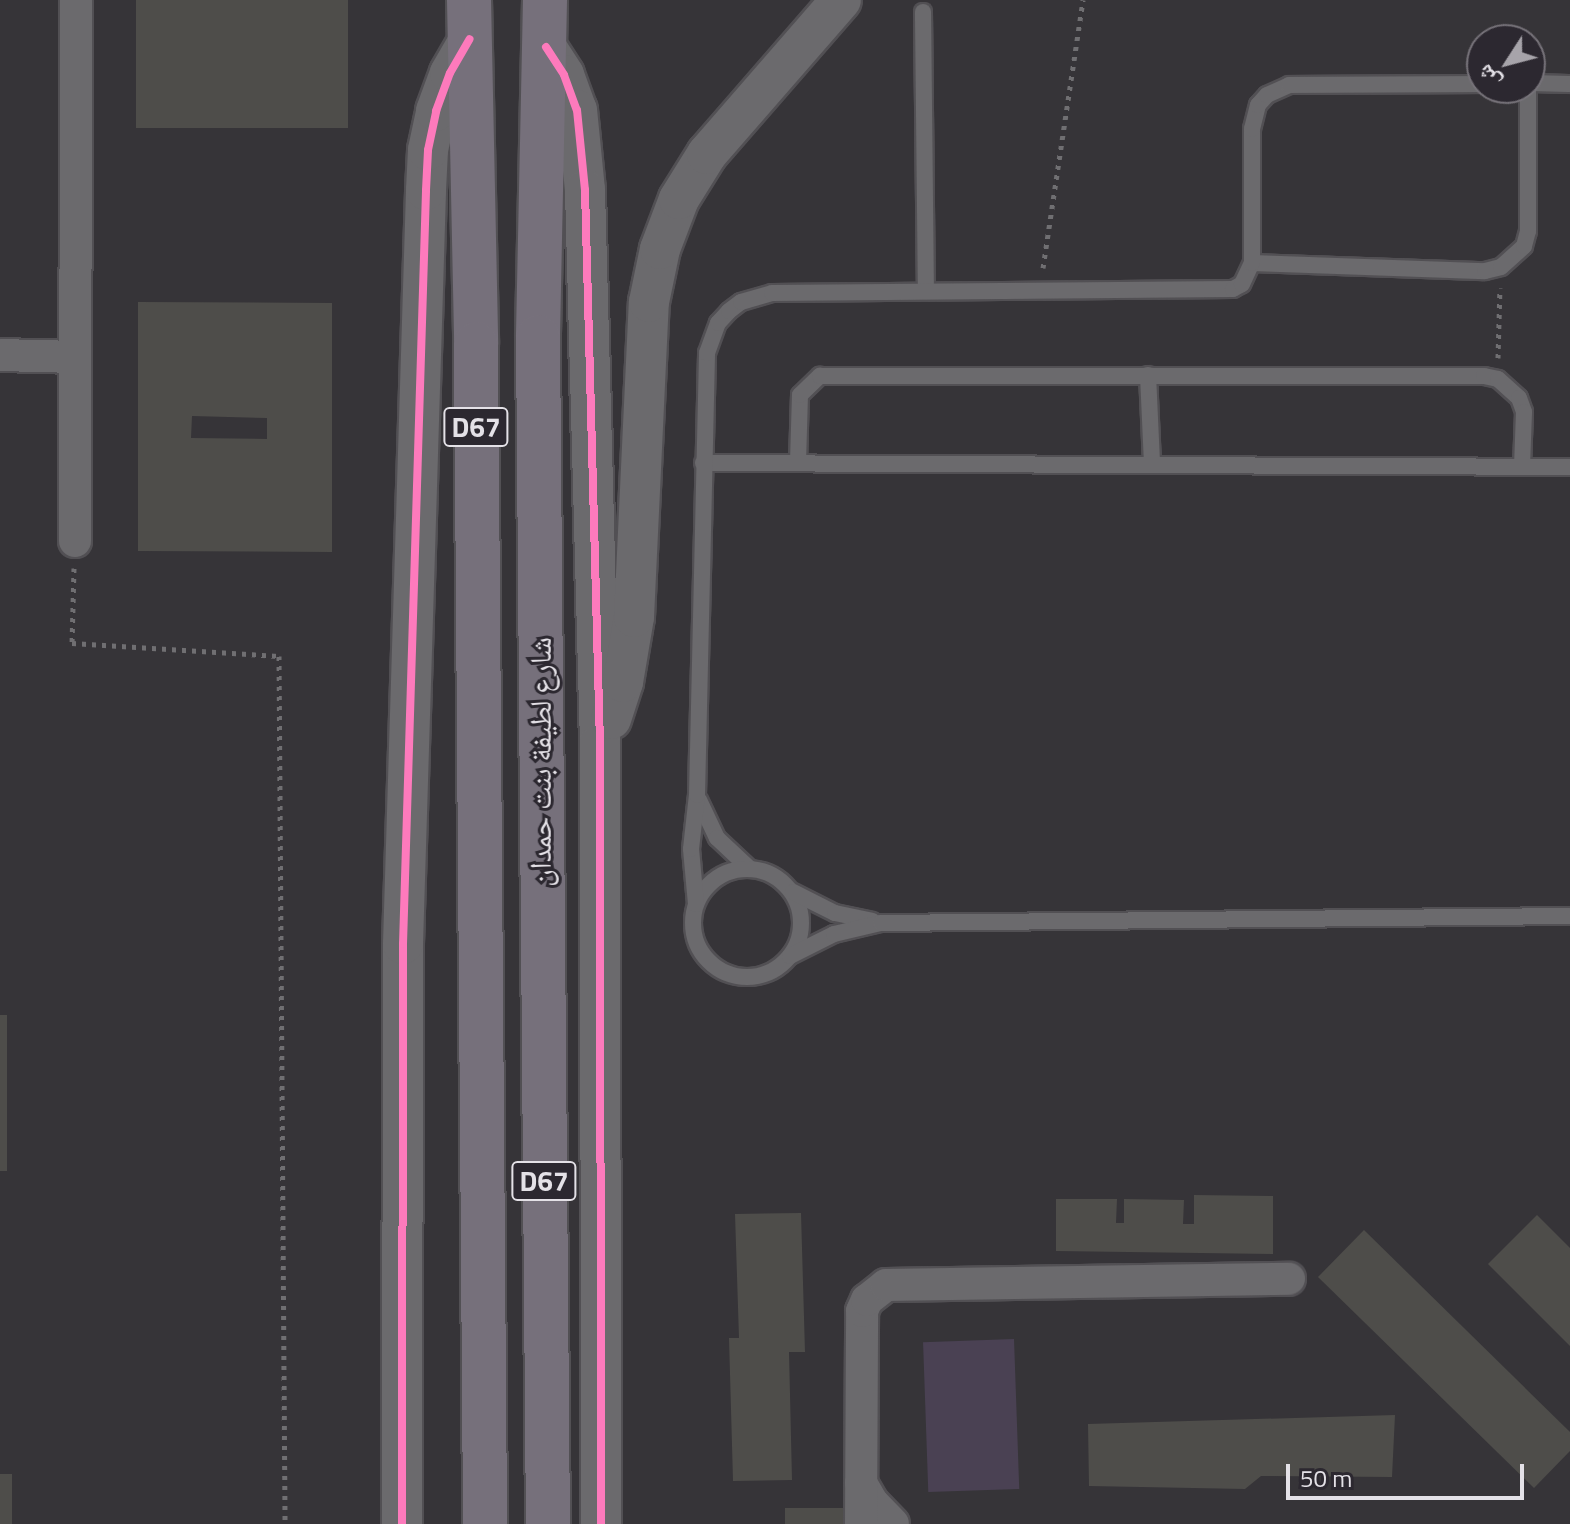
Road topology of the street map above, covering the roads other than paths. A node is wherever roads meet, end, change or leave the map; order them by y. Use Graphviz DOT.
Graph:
graph roads {
  1 [pos="76,0"];
  2 [pos="545,0"];
  3 [pos="841,0"];
  4 [pos="923,12"];
  5 [pos="470,19"];
  6 [pos="546,47"];
  7 [pos="1466,84"];
  8 [pos="1570,84"];
  9 [pos="1546,85"];
  10 [pos="1529,104"];
  11 [pos="1252,263"];
  12 [pos="926,291"];
  13 [pos="0,355"];
  14 [pos="74,357"];
  15 [pos="1148,375"];
  16 [pos="798,462"];
  17 [pos="703,463"];
  18 [pos="1152,463"];
  19 [pos="1522,467"];
  20 [pos="1570,467"];
  21 [pos="75,541"];
  22 [pos="600,744"];
  23 [pos="697,795"];
  24 [pos="749,868"];
  25 [pos="792,892"];
  26 [pos="696,904"];
  27 [pos="1570,916"];
  28 [pos="881,923"];
  29 [pos="790,956"];
  30 [pos="1289,1279"];
  31 [pos="861,1483"];
  32 [pos="402,1524"];
  33 [pos="485,1524"];
  34 [pos="548,1524"];
  35 [pos="601,1524"];
  36 [pos="861,1524"];
  37 [pos="893,1524"];
  1 -- 14 [label="street"];
  2 -- 6 [label="main road, شارع لطيفة بنت حمدان / D67"];
  3 -- 22 [label="street"];
  4 -- 12 [label="lane"];
  5 -- 32 [label="street"];
  5 -- 33 [label="main road, شارع لطيفة بنت حمدان / D67"];
  6 -- 22 [label="street"];
  6 -- 34 [label="main road, شارع لطيفة بنت حمدان / D67"];
  7 -- 11 [label="lane"];
  8 -- 9 [label="lane"];
  10 -- 11 [label="lane"];
  11 -- 12 [label="lane"];
  12 -- 17 [label="lane"];
  13 -- 14 [label="street"];
  14 -- 21 [label="street"];
  15 -- 16 [label="lane"];
  15 -- 18 [label="lane"];
  15 -- 19 [label="lane"];
  16 -- 17 [label="lane"];
  16 -- 18 [label="lane"];
  17 -- 23 [label="lane"];
  18 -- 19 [label="lane"];
  19 -- 20 [label="lane"];
  22 -- 35 [label="street"];
  23 -- 24 [label="lane"];
  23 -- 26 [label="lane"];
  24 -- 25 [label="lane"];
  24 -- 26 [label="lane"];
  25 -- 28 [label="lane"];
  25 -- 29 [label="lane"];
  26 -- 29 [label="lane"];
  27 -- 28 [label="lane"];
  28 -- 29 [label="lane"];
  30 -- 31 [label="street"];
  31 -- 36 [label="street"];
  31 -- 37 [label="street"];
}
